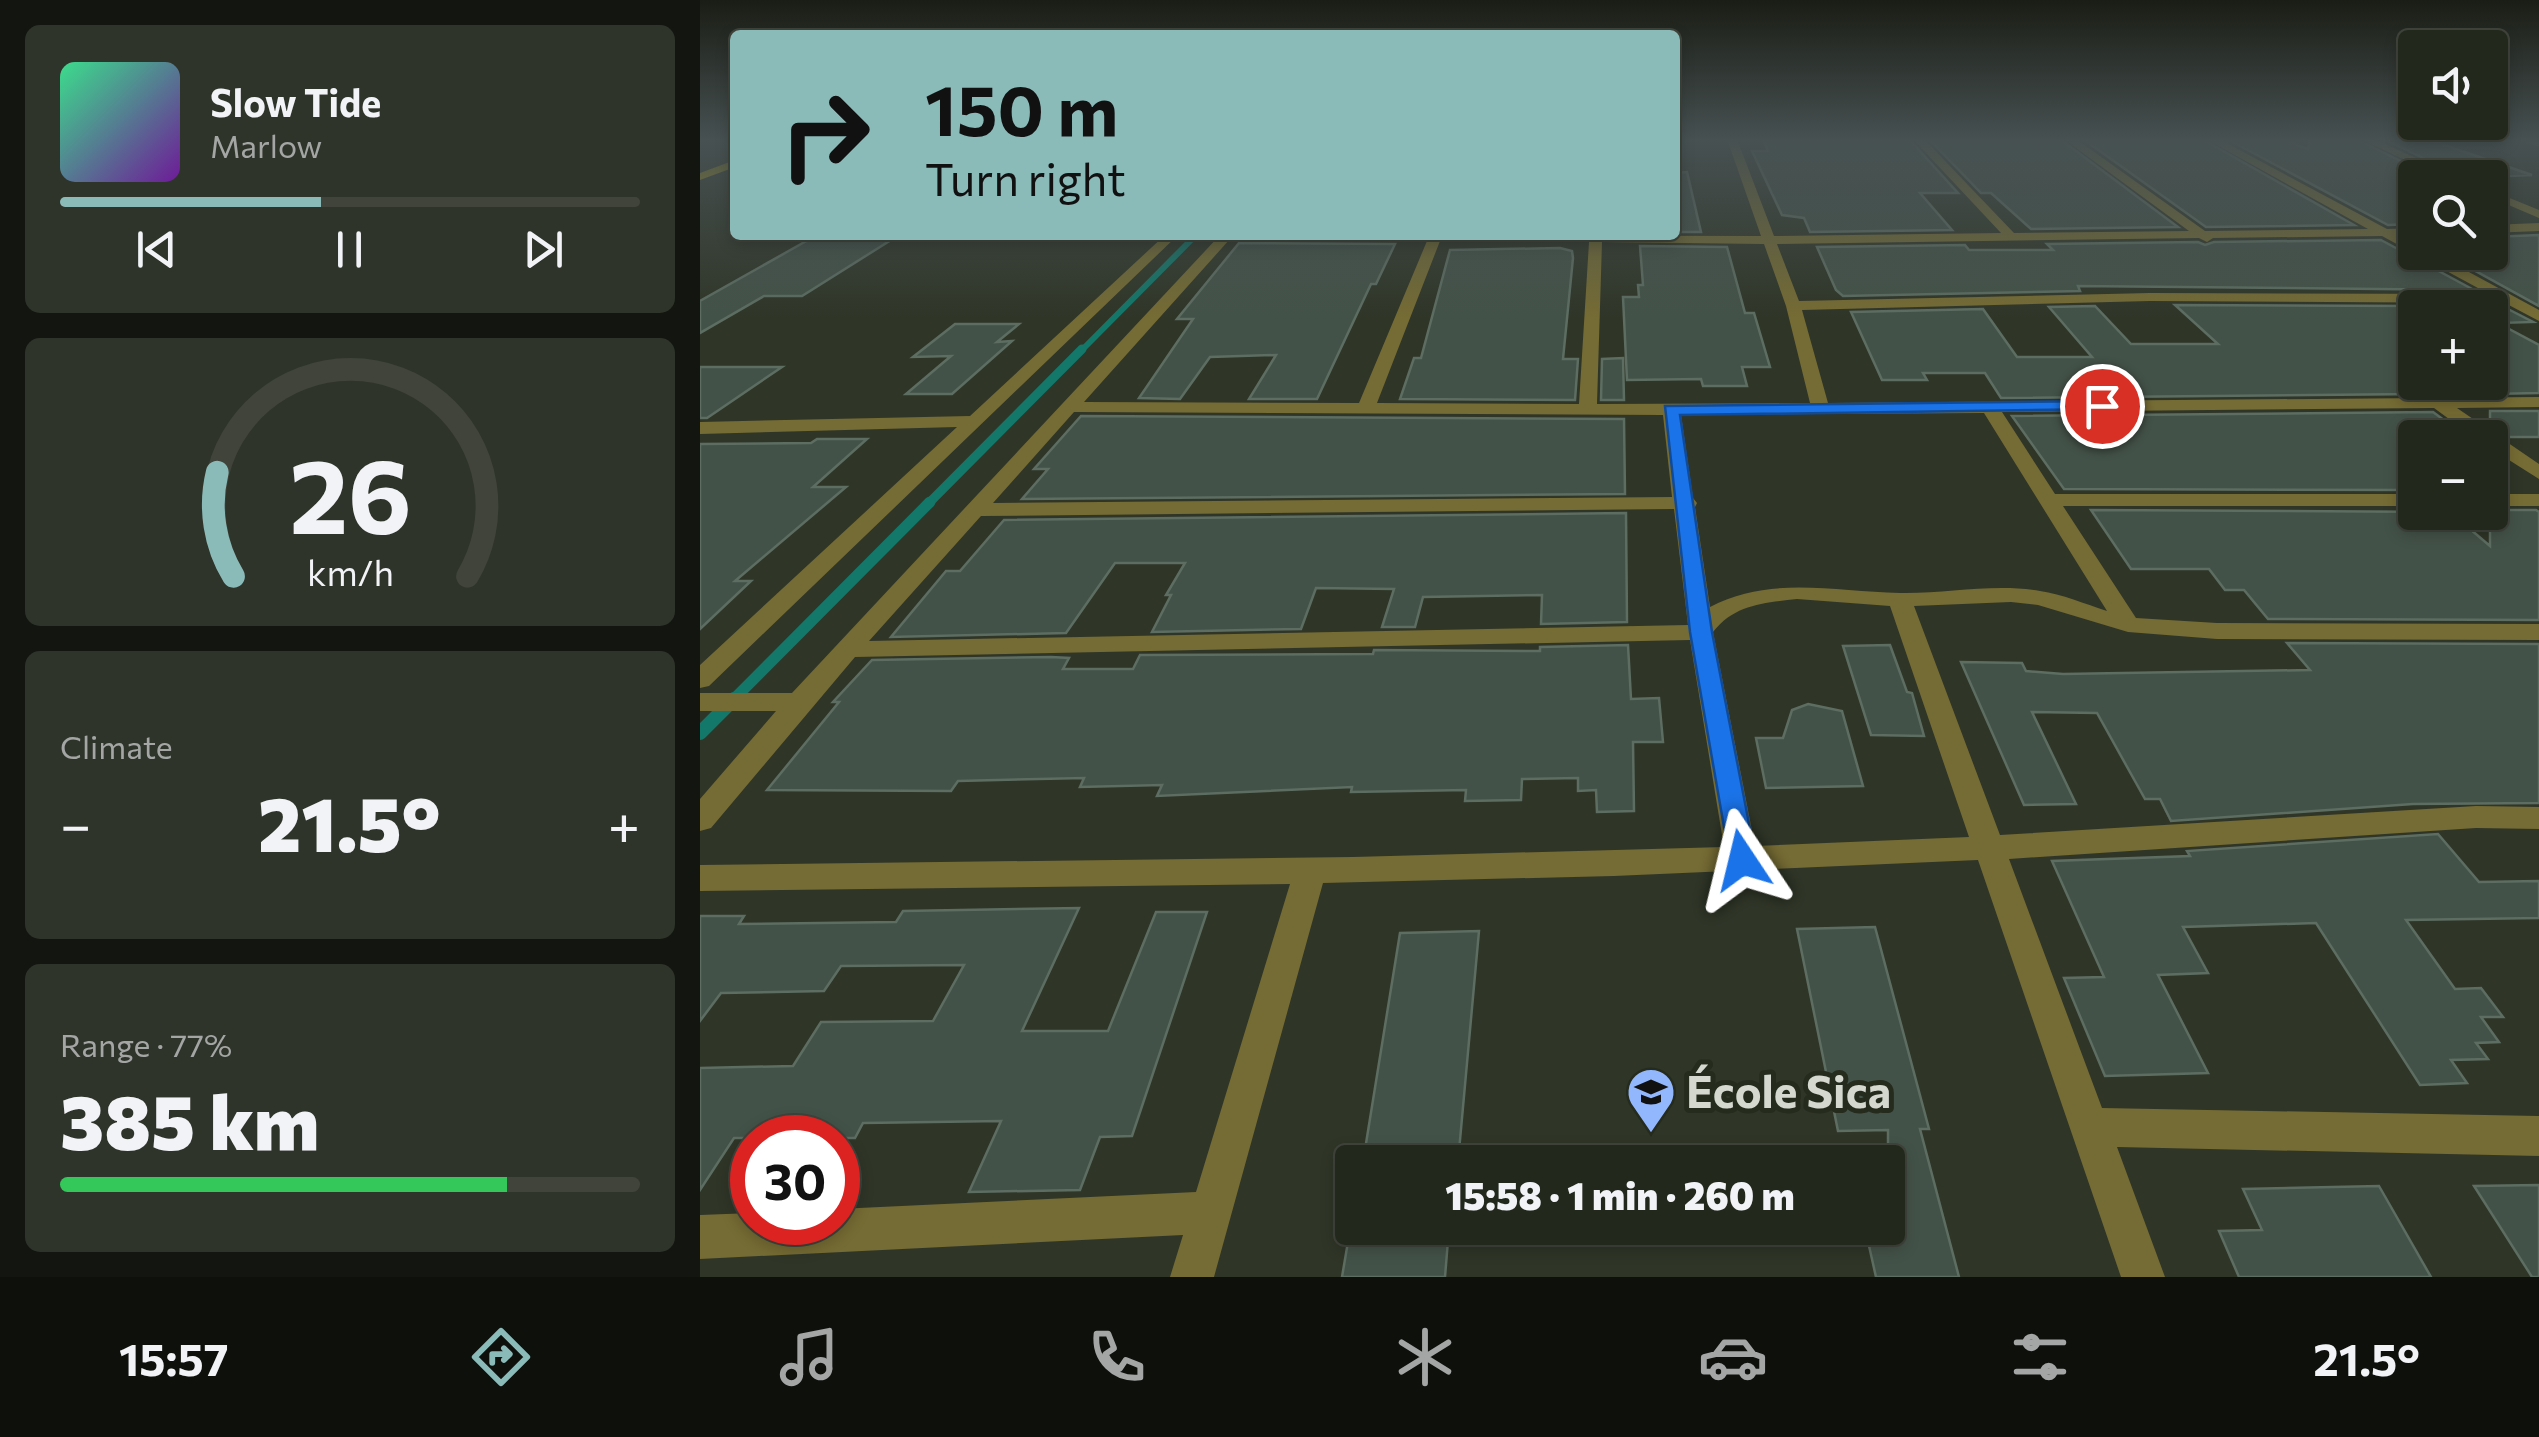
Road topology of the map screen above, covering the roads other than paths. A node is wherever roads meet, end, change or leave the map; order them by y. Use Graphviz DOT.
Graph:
graph roads {
  1 [pos="1754,199"];
  2 [pos="1975,199"];
  3 [pos="2152,199"];
  4 [pos="2321,199"];
  5 [pos="2508,200"];
  6 [pos="2539,214"];
  7 [pos="2539,227"];
  8 [pos="2508,228"];
  9 [pos="2384,233"];
  10 [pos="2398,233"];
  11 [pos="2012,238"];
  12 [pos="2207,238"];
  13 [pos="1167,240"];
  14 [pos="1222,240"];
  15 [pos="1433,240"];
  16 [pos="1596,240"];
  17 [pos="1769,240"];
  18 [pos="2398,240"];
  19 [pos="2454,270"];
  20 [pos="2491,290"];
  21 [pos="2398,298"];
  22 [pos="2508,299"];
  23 [pos="1793,306"];
  24 [pos="2539,316"];
  25 [pos="2438,402"];
  26 [pos="2539,402"];
  27 [pos="1820,406"];
  28 [pos="1071,407"];
  29 [pos="1990,407"];
  30 [pos="1588,408"];
  31 [pos="1366,409"];
  32 [pos="1671,410"];
  33 [pos="2464,420"];
  34 [pos="977,421"];
  35 [pos="700,428"];
  36 [pos="2508,451"];
  37 [pos="2539,473"];
  38 [pos="2049,500"];
  39 [pos="2398,500"];
  40 [pos="2508,500"];
  41 [pos="2539,500"];
  42 [pos="1686,503"];
  43 [pos="975,510"];
  44 [pos="1900,600"];
  45 [pos="2128,625"];
  46 [pos="1701,632"];
  47 [pos="2539,632"];
  48 [pos="850,649"];
  49 [pos="700,680"];
  50 [pos="700,702"];
  51 [pos="800,702"];
  52 [pos="2539,818"];
  53 [pos="700,820"];
  54 [pos="1989,848"];
  55 [pos="1742,860"];
  56 [pos="1310,870"];
  57 [pos="700,878"];
  58 [pos="2090,1127"];
  59 [pos="2539,1136"];
  60 [pos="1212,1212"];
  61 [pos="700,1238"];
  62 [pos="1192,1277"];
  63 [pos="2143,1277"];
  1 -- 17 [label="street"];
  2 -- 11 [label="street"];
  3 -- 12 [label="street"];
  4 -- 9 [label="street"];
  5 -- 6 [label="street"];
  7 -- 8 [label="street"];
  9 -- 10 [label="street"];
  9 -- 12 [label="street"];
  9 -- 18 [label="street"];
  11 -- 12 [label="street"];
  11 -- 17 [label="street"];
  13 -- 34 [label="street"];
  14 -- 28 [label="street"];
  15 -- 31 [label="street"];
  16 -- 17 [label="street"];
  16 -- 30 [label="street"];
  17 -- 23 [label="street"];
  19 -- 20 [label="street"];
  21 -- 23 [label="street"];
  22 -- 24 [label="street"];
  23 -- 27 [label="street"];
  25 -- 26 [label="street"];
  25 -- 29 [label="street"];
  25 -- 33 [label="street"];
  27 -- 29 [label="street"];
  27 -- 32 [label="street"];
  28 -- 31 [label="street"];
  28 -- 43 [label="street"];
  29 -- 38 [label="street"];
  30 -- 31 [label="street"];
  30 -- 32 [label="street"];
  32 -- 42 [label="street"];
  34 -- 35 [label="street"];
  34 -- 49 [label="street"];
  36 -- 37 [label="street"];
  38 -- 39 [label="street"];
  38 -- 45 [label="street"];
  40 -- 41 [label="street"];
  42 -- 43 [label="street"];
  42 -- 46 [label="street"];
  43 -- 48 [label="street"];
  44 -- 45 [label="street"];
  44 -- 46 [label="street"];
  44 -- 54 [label="street"];
  45 -- 47 [label="street"];
  46 -- 48 [label="street"];
  46 -- 55 [label="street"];
  48 -- 51 [label="street"];
  50 -- 51 [label="street"];
  51 -- 53 [label="street"];
  52 -- 54 [label="street"];
  54 -- 55 [label="street"];
  54 -- 58 [label="street"];
  55 -- 56 [label="street"];
  56 -- 57 [label="street"];
  56 -- 60 [label="street"];
  58 -- 59 [label="street"];
  58 -- 63 [label="street"];
  60 -- 61 [label="street"];
  60 -- 62 [label="street"];
}
